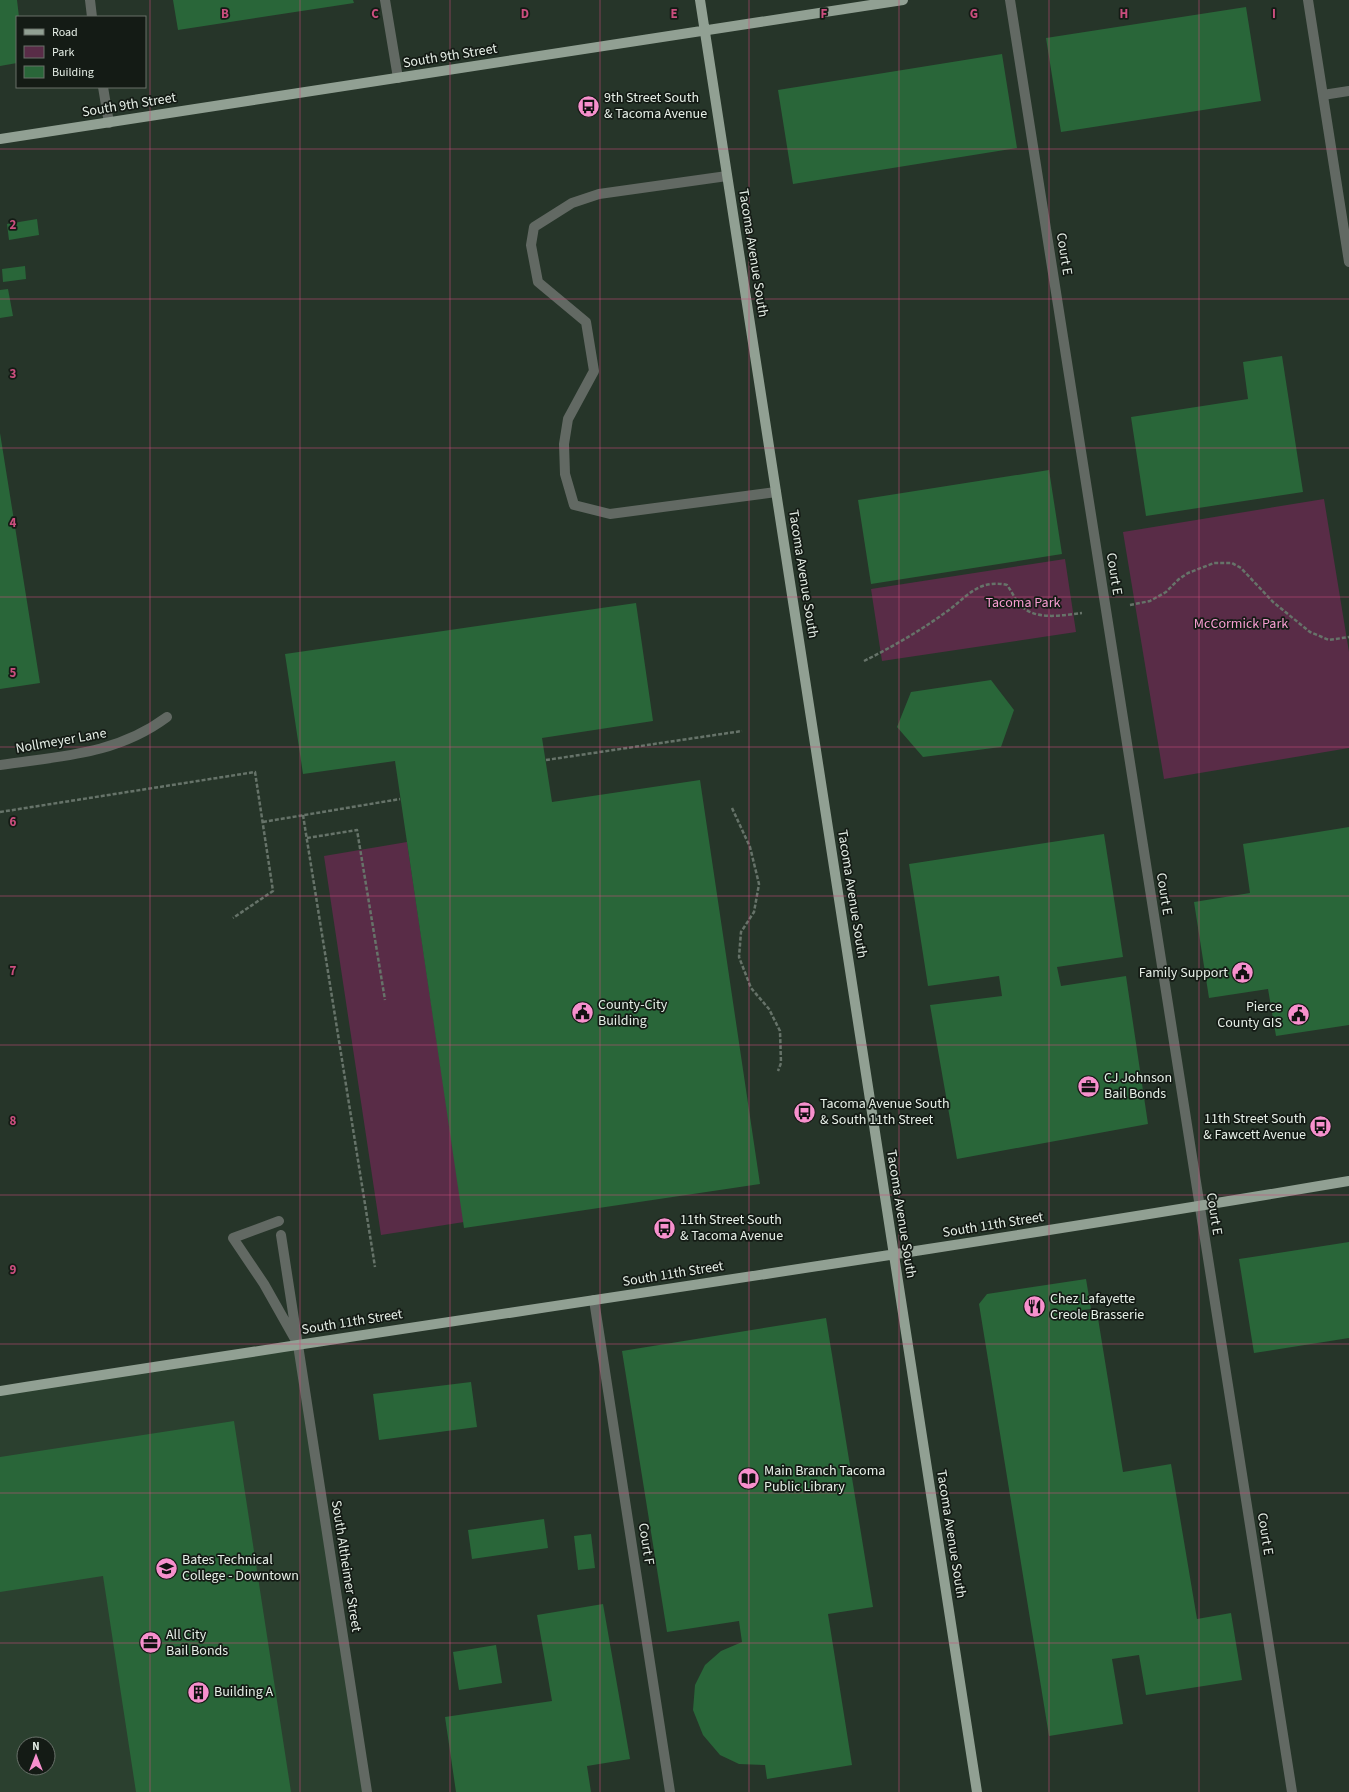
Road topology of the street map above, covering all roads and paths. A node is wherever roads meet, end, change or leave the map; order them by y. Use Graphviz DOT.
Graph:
graph roads {
  1 [pos="90,0"];
  2 [pos="385,0"];
  3 [pos="700,0"];
  4 [pos="903,0"];
  5 [pos="1010,0"];
  6 [pos="1308,0"];
  7 [pos="92,16"];
  8 [pos="705,31"];
  9 [pos="398,78"];
  10 [pos="103,88"];
  11 [pos="1349,91"];
  12 [pos="1323,95"];
  13 [pos="109,123"];
  14 [pos="0,139"];
  15 [pos="727,176"];
  16 [pos="1349,262"];
  17 [pos="776,492"];
  18 [pos="1105,609"];
  19 [pos="1349,637"];
  20 [pos="864,662"];
  21 [pos="167,717"];
  22 [pos="742,731"];
  23 [pos="546,760"];
  24 [pos="0,765"];
  25 [pos="400,799"];
  26 [pos="732,808"];
  27 [pos="0,812"];
  28 [pos="303,815"];
  29 [pos="263,822"];
  30 [pos="307,838"];
  31 [pos="233,918"];
  32 [pos="385,1000"];
  33 [pos="778,1071"];
  34 [pos="1349,1181"];
  35 [pos="1199,1206"];
  36 [pos="279,1221"];
  37 [pos="281,1235"];
  38 [pos="893,1254"];
  39 [pos="375,1267"];
  40 [pos="594,1300"];
  41 [pos="298,1344"];
  42 [pos="0,1389"];
  43 [pos="367,1792"];
  44 [pos="670,1792"];
  45 [pos="977,1792"];
  46 [pos="1292,1792"];
  1 -- 7 [label="street"];
  2 -- 9 [label="street"];
  3 -- 8 [label="main road, Tacoma Avenue South"];
  4 -- 8 [label="main road, South 9th Street"];
  5 -- 18 [label="street, Court E"];
  6 -- 12 [label="street"];
  8 -- 9 [label="main road, South 9th Street"];
  8 -- 15 [label="main road, Tacoma Avenue South"];
  9 -- 13 [label="main road, South 9th Street"];
  10 -- 13 [label="street"];
  11 -- 12 [label="street"];
  12 -- 16 [label="street"];
  13 -- 14 [label="main road, South 9th Street"];
  15 -- 17 [label="main road, Tacoma Avenue South"];
  15 -- 17 [label="street"];
  17 -- 38 [label="main road, Tacoma Avenue South"];
  18 -- 19 [label="path"];
  18 -- 20 [label="path"];
  18 -- 35 [label="street, Court E"];
  21 -- 24 [label="street, Nollmeyer Lane"];
  22 -- 23 [label="path"];
  25 -- 28 [label="path"];
  26 -- 33 [label="path"];
  27 -- 29 [label="path"];
  28 -- 29 [label="path"];
  28 -- 30 [label="path"];
  29 -- 31 [label="path"];
  30 -- 32 [label="path"];
  30 -- 39 [label="path"];
  34 -- 35 [label="main road, South 11th Street"];
  35 -- 38 [label="main road, South 11th Street"];
  35 -- 46 [label="street, Court E"];
  36 -- 41 [label="street"];
  37 -- 41 [label="street, South Altheimer Street"];
  38 -- 40 [label="main road, South 11th Street"];
  38 -- 45 [label="main road, Tacoma Avenue South"];
  40 -- 41 [label="main road, South 11th Street"];
  40 -- 44 [label="street, Court F"];
  41 -- 42 [label="main road, South 11th Street"];
  41 -- 43 [label="street, South Altheimer Street"];
}
